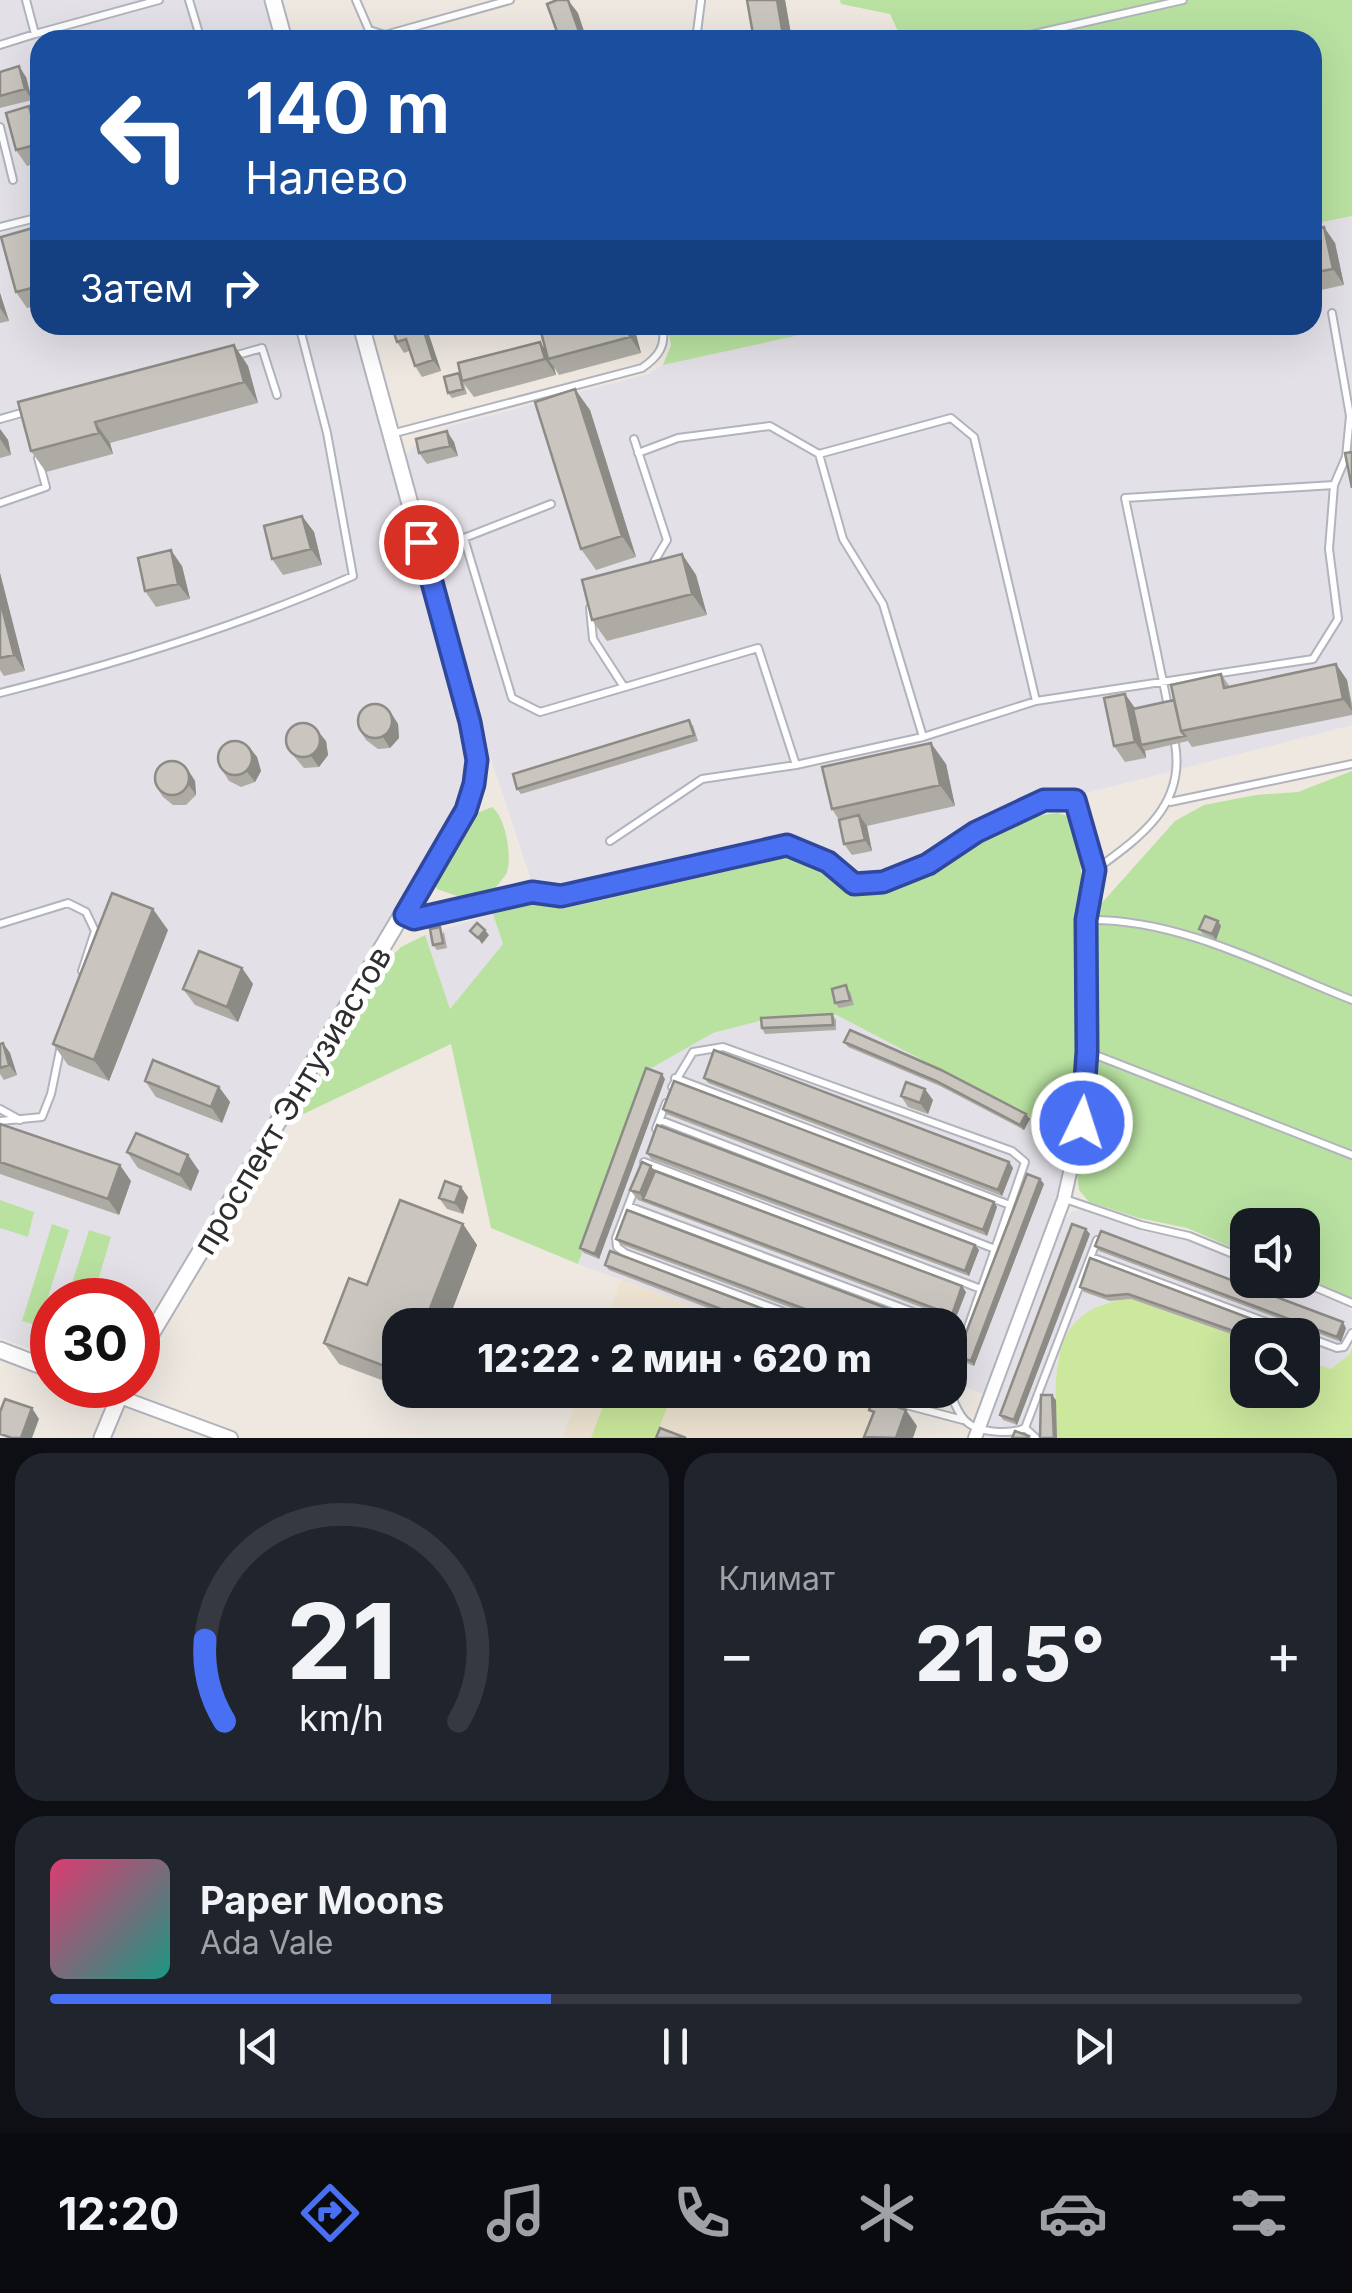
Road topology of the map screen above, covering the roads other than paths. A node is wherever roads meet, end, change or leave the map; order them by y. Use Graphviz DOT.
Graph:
graph roads {
  1 [pos="26,0"];
  2 [pos="159,0"];
  3 [pos="189,0"];
  4 [pos="273,0"];
  5 [pos="356,0"];
  6 [pos="510,0"];
  7 [pos="1183,0"];
  8 [pos="702,1"];
  9 [pos="34,30"];
  10 [pos="50,30"];
  11 [pos="198,30"];
  12 [pos="281,30"];
  13 [pos="369,30"];
  14 [pos="403,30"];
  15 [pos="698,30"];
  16 [pos="1052,30"];
  17 [pos="30,36"];
  18 [pos="0,45"];
  19 [pos="13,122"];
  20 [pos="0,127"];
  21 [pos="13,180"];
  22 [pos="30,220"];
  23 [pos="0,227"];
  24 [pos="1332,313"];
  25 [pos="302,335"];
  26 [pos="365,335"];
  27 [pos="664,335"];
  28 [pos="226,358"];
  29 [pos="277,395"];
  30 [pos="26,412"];
  31 [pos="0,418"];
  32 [pos="391,434"];
  33 [pos="634,439"];
  34 [pos="36,450"];
  35 [pos="638,452"];
  36 [pos="819,454"];
  37 [pos="1349,456"];
  38 [pos="1334,485"];
  39 [pos="0,502"];
  40 [pos="551,504"];
  41 [pos="636,574"];
  42 [pos="588,594"];
  43 [pos="1163,680"];
  44 [pos="624,687"];
  45 [pos="0,693"];
  46 [pos="1036,701"];
  47 [pos="1168,707"];
  48 [pos="922,737"];
  49 [pos="1175,744"];
  50 [pos="1352,764"];
  51 [pos="796,765"];
  52 [pos="1170,802"];
  53 [pos="610,840"];
  54 [pos="1095,870"];
  55 [pos="405,915"];
  56 [pos="1086,920"];
  57 [pos="0,924"];
  58 [pos="79,983"];
  59 [pos="1352,1000"];
  60 [pos="63,1035"];
  61 [pos="1087,1051"];
  62 [pos="675,1078"];
  63 [pos="0,1109"];
  64 [pos="660,1120"];
  65 [pos="0,1121"];
  66 [pos="22,1121"];
  67 [pos="654,1134"];
  68 [pos="650,1148"];
  69 [pos="1352,1155"];
  70 [pos="644,1162"];
  71 [pos="1064,1198"];
  72 [pos="1010,1205"];
  73 [pos="628,1206"];
  74 [pos="1096,1240"];
  75 [pos="995,1249"];
  76 [pos="1230,1253"];
  77 [pos="1091,1257"];
  78 [pos="981,1289"];
  79 [pos="1320,1289"];
  80 [pos="1352,1303"];
  81 [pos="773,1308"];
  82 [pos="903,1308"];
  83 [pos="1256,1318"];
  84 [pos="160,1320"];
  85 [pos="967,1329"];
  86 [pos="1352,1333"];
  87 [pos="1320,1342"];
  88 [pos="0,1350"];
  89 [pos="30,1362"];
  90 [pos="160,1407"];
  91 [pos="115,1408"];
  92 [pos="918,1408"];
  93 [pos="958,1408"];
  94 [pos="964,1420"];
  95 [pos="1025,1428"];
  96 [pos="977,1434"];
  97 [pos="102,1438"];
  98 [pos="231,1438"];
  99 [pos="1036,1438"];
  1 -- 9 [label="lane"];
  2 -- 10 [label="lane"];
  3 -- 11 [label="lane"];
  4 -- 12 [label="street"];
  5 -- 13 [label="lane"];
  6 -- 14 [label="lane"];
  7 -- 16 [label="lane"];
  8 -- 15 [label="lane"];
  17 -- 18 [label="lane"];
  19 -- 20 [label="lane"];
  20 -- 21 [label="lane"];
  22 -- 23 [label="lane"];
  24 -- 37 [label="lane"];
  25 -- 45 [label="lane"];
  26 -- 32 [label="street, проспект Энтузиастов"];
  27 -- 32 [label="lane"];
  28 -- 29 [label="lane"];
  30 -- 31 [label="lane"];
  32 -- 55 [label="street, проспект Энтузиастов"];
  33 -- 35 [label="lane"];
  34 -- 39 [label="lane"];
  35 -- 36 [label="lane"];
  35 -- 41 [label="lane"];
  36 -- 46 [label="lane"];
  36 -- 48 [label="lane"];
  37 -- 38 [label="lane"];
  38 -- 43 [label="lane"];
  38 -- 43 [label="lane"];
  40 -- 44 [label="lane"];
  42 -- 44 [label="lane"];
  43 -- 46 [label="lane"];
  43 -- 47 [label="lane"];
  44 -- 51 [label="lane"];
  46 -- 48 [label="lane"];
  48 -- 51 [label="lane"];
  49 -- 52 [label="lane"];
  50 -- 52 [label="lane"];
  51 -- 53 [label="lane"];
  52 -- 54 [label="lane"];
  54 -- 55 [label="lane"];
  54 -- 56 [label="street"];
  55 -- 84 [label="street, проспект Энтузиастов"];
  56 -- 59 [label="lane"];
  56 -- 61 [label="street"];
  57 -- 58 [label="lane"];
  60 -- 66 [label="lane"];
  61 -- 69 [label="lane"];
  61 -- 71 [label="street"];
  62 -- 64 [label="lane"];
  62 -- 72 [label="lane"];
  62 -- 72 [label="lane"];
  63 -- 66 [label="lane"];
  64 -- 67 [label="lane"];
  64 -- 75 [label="lane"];
  65 -- 66 [label="lane"];
  68 -- 70 [label="lane"];
  70 -- 73 [label="lane"];
  70 -- 78 [label="lane"];
  71 -- 76 [label="lane"];
  71 -- 96 [label="street"];
  72 -- 75 [label="lane"];
  73 -- 81 [label="lane"];
  73 -- 82 [label="lane"];
  74 -- 77 [label="lane"];
  75 -- 78 [label="lane"];
  77 -- 83 [label="lane"];
  77 -- 95 [label="lane"];
  78 -- 85 [label="lane"];
  79 -- 80 [label="lane"];
  86 -- 87 [label="lane"];
  88 -- 89 [label="street"];
  90 -- 98 [label="street"];
  91 -- 97 [label="street"];
  92 -- 94 [label="lane"];
  93 -- 94 [label="lane"];
  94 -- 96 [label="lane"];
  95 -- 96 [label="lane"];
  95 -- 99 [label="lane"];
}
